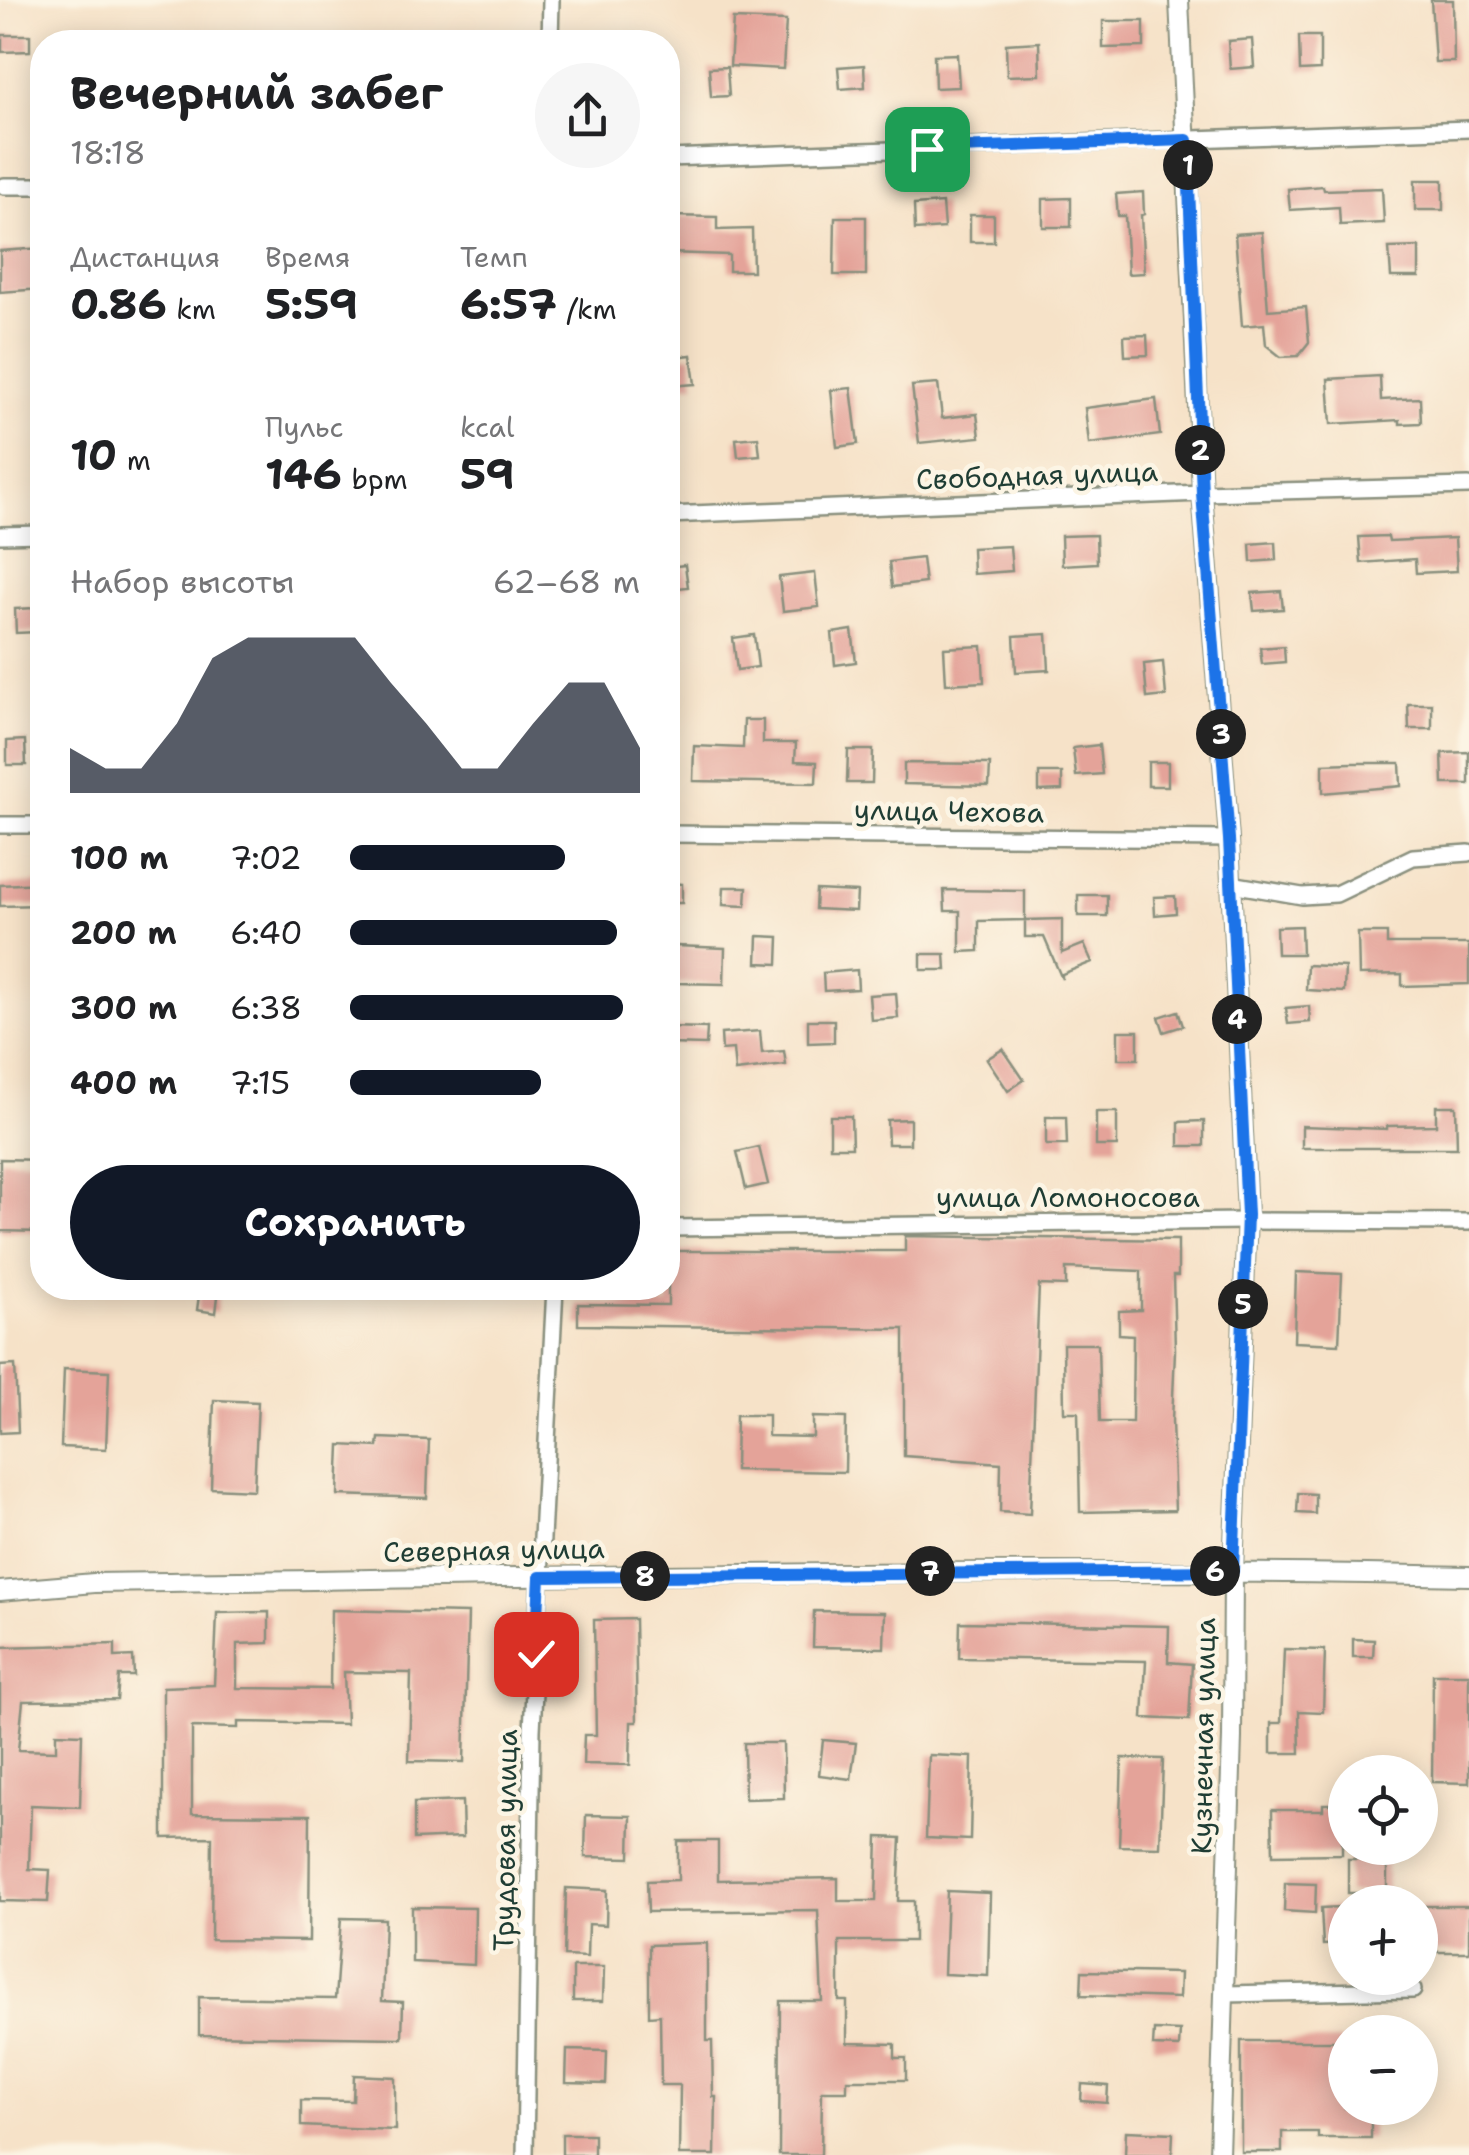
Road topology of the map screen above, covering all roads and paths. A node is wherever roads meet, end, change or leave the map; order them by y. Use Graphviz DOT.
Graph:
graph roads {
  1 [pos="551,0"];
  2 [pos="1179,0"];
  3 [pos="550,30"];
  4 [pos="1469,129"];
  5 [pos="1187,140"];
  6 [pos="680,158"];
  7 [pos="4,186"];
  8 [pos="30,186"];
  9 [pos="1469,486"];
  10 [pos="1202,493"];
  11 [pos="680,515"];
  12 [pos="30,534"];
  13 [pos="0,535"];
  14 [pos="0,825"];
  15 [pos="30,826"];
  16 [pos="680,834"];
  17 [pos="1229,839"];
  18 [pos="1469,853"];
  19 [pos="1231,884"];
  20 [pos="1246,1221"];
  21 [pos="1469,1222"];
  22 [pos="680,1228"];
  23 [pos="554,1300"];
  24 [pos="1233,1571"];
  25 [pos="1469,1576"];
  26 [pos="540,1577"];
  27 [pos="0,1591"];
  28 [pos="1328,1992"];
  29 [pos="1225,1994"];
  30 [pos="525,2155"];
  31 [pos="1218,2155"];
  1 -- 3 [label="street"];
  2 -- 5 [label="street, Кузнечная улица"];
  4 -- 5 [label="street"];
  5 -- 6 [label="street"];
  5 -- 10 [label="street, Кузнечная улица"];
  7 -- 8 [label="street"];
  9 -- 10 [label="street, Свободная улица"];
  10 -- 11 [label="street, Свободная улица"];
  10 -- 17 [label="street, Кузнечная улица"];
  12 -- 13 [label="street"];
  14 -- 15 [label="street"];
  16 -- 17 [label="street, улица Чехова"];
  17 -- 19 [label="street, Кузнечная улица"];
  18 -- 19 [label="street"];
  19 -- 20 [label="street, Кузнечная улица"];
  20 -- 21 [label="street, улица Ломоносова"];
  20 -- 22 [label="street, улица Ломоносова"];
  20 -- 24 [label="street, Кузнечная улица"];
  23 -- 26 [label="street, Трудовая улица"];
  24 -- 25 [label="street, Северная улица"];
  24 -- 26 [label="street, Северная улица"];
  24 -- 29 [label="street, Кузнечная улица"];
  26 -- 27 [label="street, Северная улица"];
  26 -- 30 [label="street, Трудовая улица"];
  28 -- 29 [label="street"];
  29 -- 31 [label="street, Кузнечная улица"];
}
